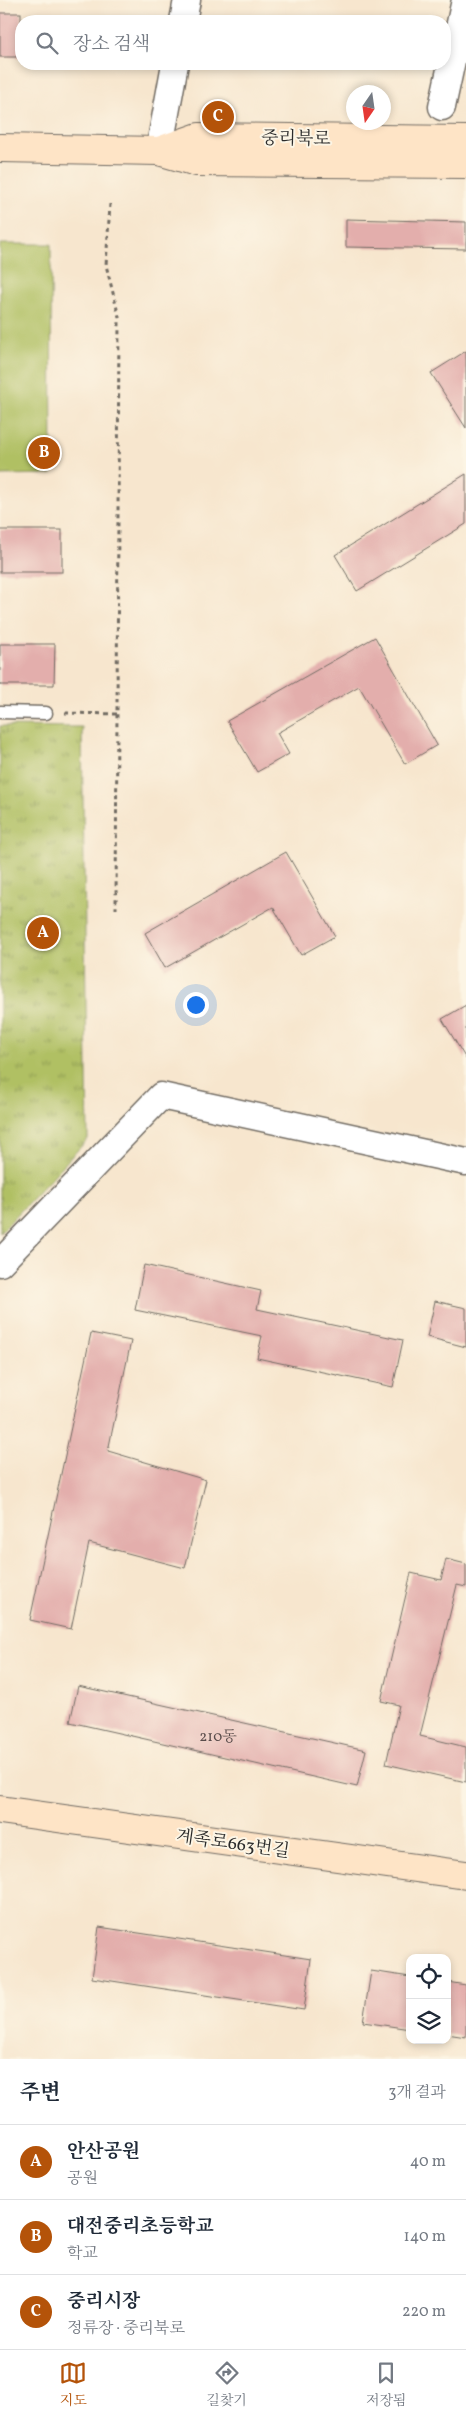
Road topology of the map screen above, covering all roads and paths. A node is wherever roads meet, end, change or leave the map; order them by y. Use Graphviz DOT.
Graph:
graph roads {
  1 [pos="187,0"];
  2 [pos="465,0"];
  3 [pos="184,15"];
  4 [pos="451,65"];
  5 [pos="175,70"];
  6 [pos="450,70"];
  7 [pos="442,107"];
  8 [pos="466,140"];
  9 [pos="0,148"];
  10 [pos="159,151"];
  11 [pos="466,164"];
  12 [pos="110,204"];
  13 [pos="0,712"];
  14 [pos="46,712"];
  15 [pos="117,714"];
  16 [pos="116,909"];
  17 [pos="466,1162"];
  18 [pos="0,1263"];
  19 [pos="0,1810"];
  20 [pos="466,1875"];
  1 -- 3 [label="street"];
  2 -- 4 [label="street"];
  5 -- 10 [label="street"];
  6 -- 7 [label="street"];
  8 -- 10 [label="main road, 중리북로"];
  9 -- 10 [label="main road, 중리북로"];
  10 -- 11 [label="main road, 중리북로"];
  12 -- 15 [label="path"];
  13 -- 14 [label="lane"];
  14 -- 15 [label="path"];
  15 -- 16 [label="path"];
  17 -- 18 [label="street"];
  19 -- 20 [label="main road, 계족로663번길"];
}
